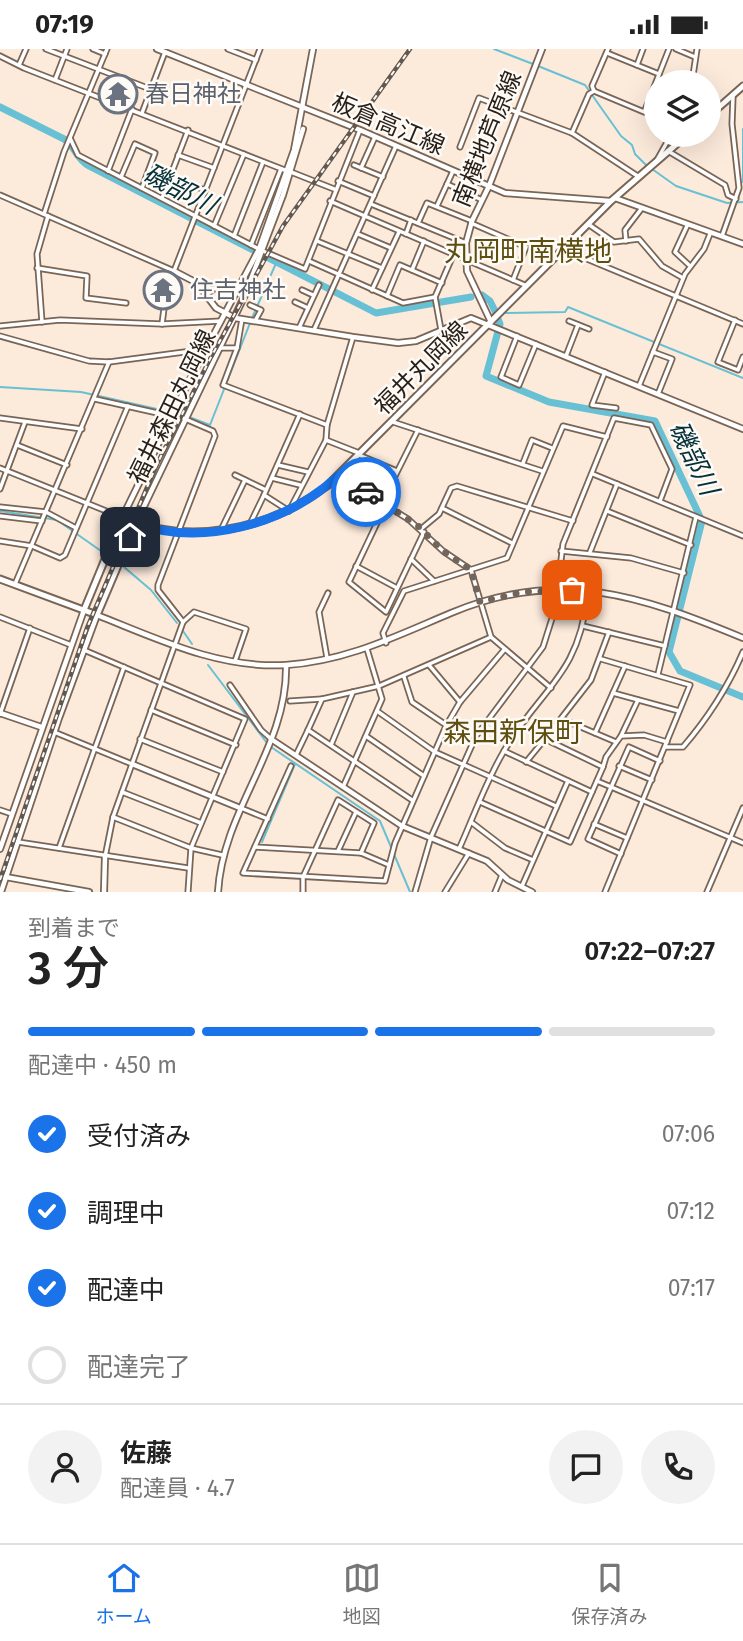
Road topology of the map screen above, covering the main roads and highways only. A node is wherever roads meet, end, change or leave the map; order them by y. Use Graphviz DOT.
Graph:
graph roads {
  1 [pos="157,49"];
  2 [pos="313,49"];
  3 [pos="542,49"];
  4 [pos="743,86"];
  5 [pos="721,106"];
  6 [pos="304,108"];
  7 [pos="673,147"];
  8 [pos="489,186"];
  9 [pos="613,199"];
  10 [pos="743,244"];
  11 [pos="260,252"];
  12 [pos="173,271"];
  13 [pos="226,314"];
  14 [pos="235,318"];
  15 [pos="490,323"];
  16 [pos="743,429"];
  17 [pos="122,518"];
  18 [pos="135,523"];
  19 [pos="1,581"];
  20 [pos="84,610"];
  21 [pos="97,615"];
  22 [pos="743,638"];
  23 [pos="286,665"];
  24 [pos="0,714"];
  25 [pos="41,727"];
  26 [pos="270,740"];
  27 [pos="132,764"];
  28 [pos="240,808"];
  29 [pos="0,849"];
  30 [pos="106,857"];
  31 [pos="3,876"];
  32 [pos="1,892"];
  33 [pos="89,892"];
  34 [pos="104,892"];
  35 [pos="218,892"];
  36 [pos="532,892"];
  1 -- 6 [label="main road, 板倉高江線"];
  2 -- 6 [label="main road, 福井森田丸岡線"];
  3 -- 8 [label="main road, 南横地芦原線"];
  4 -- 5 [label="main road"];
  6 -- 8 [label="main road, 板倉高江線"];
  6 -- 11 [label="main road, 福井森田丸岡線"];
  7 -- 9 [label="main road, 福井丸岡線"];
  8 -- 9 [label="main road, 板倉高江線"];
  8 -- 15 [label="main road, 南横地芦原線"];
  9 -- 10 [label="main road, 板倉高江線"];
  9 -- 15 [label="main road, 福井丸岡線"];
  11 -- 13 [label="main road, 福井森田丸岡線"];
  11 -- 14 [label="main road, 福井森田丸岡線"];
  12 -- 13 [label="main road"];
  13 -- 14 [label="main road"];
  13 -- 17 [label="main road, 福井森田丸岡線"];
  14 -- 15 [label="main road"];
  14 -- 18 [label="main road, 福井森田丸岡線"];
  15 -- 16 [label="main road"];
  15 -- 18 [label="main road, 福井丸岡線"];
  17 -- 18 [label="main road, 福井丸岡線"];
  17 -- 20 [label="main road"];
  18 -- 21 [label="main road"];
  19 -- 20 [label="main road"];
  20 -- 21 [label="main road"];
  20 -- 25 [label="main road"];
  21 -- 23 [label="main road"];
  21 -- 31 [label="main road"];
  22 -- 23 [label="main road"];
  23 -- 26 [label="main road"];
  24 -- 25 [label="main road"];
  25 -- 29 [label="main road"];
  26 -- 28 [label="main road"];
  26 -- 36 [label="main road"];
  27 -- 28 [label="main road"];
  28 -- 35 [label="main road"];
  30 -- 34 [label="main road"];
  31 -- 32 [label="main road"];
  31 -- 33 [label="main road"];
}
